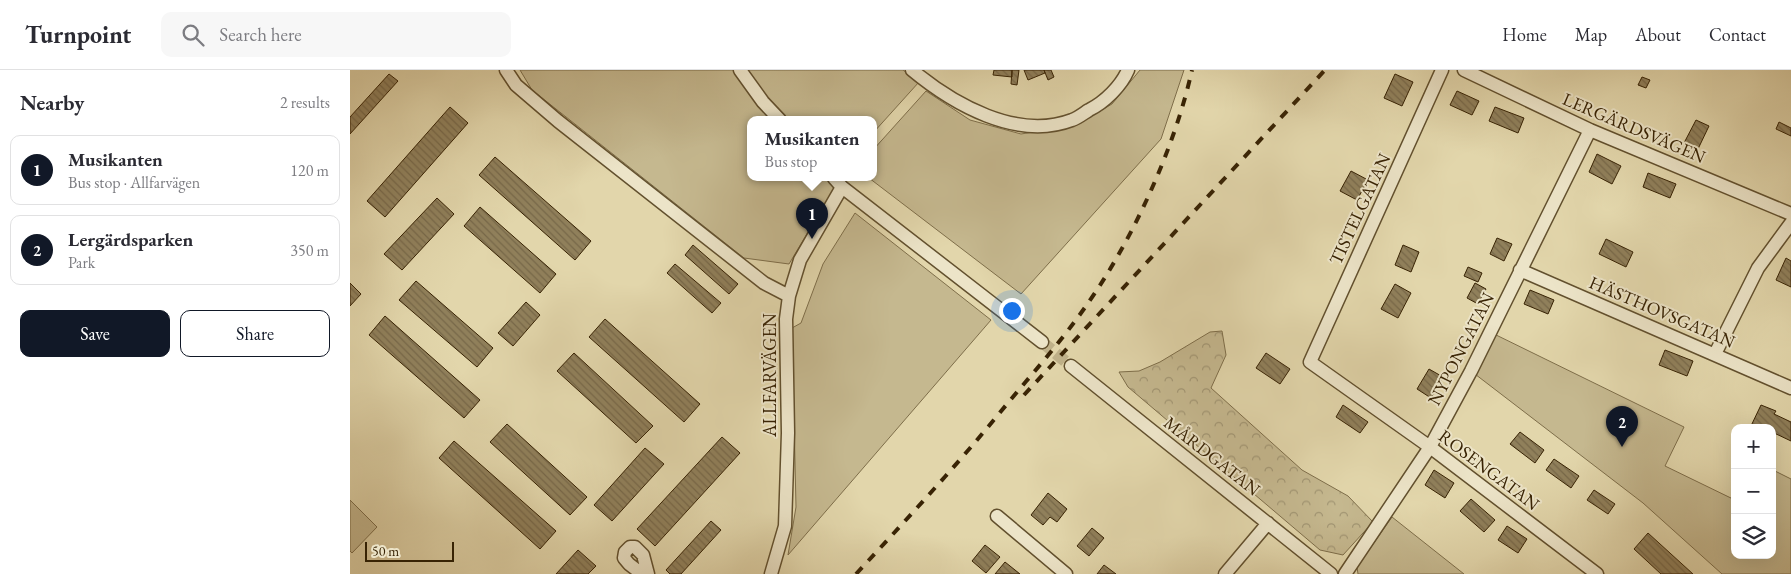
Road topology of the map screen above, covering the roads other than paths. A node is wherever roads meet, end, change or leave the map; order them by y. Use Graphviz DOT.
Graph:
graph roads {
  1 [pos="506,70"];
  2 [pos="740,70"];
  3 [pos="912,70"];
  4 [pos="1128,70"];
  5 [pos="1442,70"];
  6 [pos="1464,70"];
  7 [pos="776,116"];
  8 [pos="1590,130"];
  9 [pos="838,182"];
  10 [pos="1791,214"];
  11 [pos="1791,223"];
  12 [pos="1520,270"];
  13 [pos="789,296"];
  14 [pos="1042,342"];
  15 [pos="1715,354"];
  16 [pos="1310,362"];
  17 [pos="1071,366"];
  18 [pos="1791,388"];
  19 [pos="1430,447"];
  20 [pos="997,516"];
  21 [pos="1268,523"];
  22 [pos="642,574"];
  23 [pos="648,574"];
  24 [pos="771,574"];
  25 [pos="1066,574"];
  26 [pos="1225,574"];
  27 [pos="1331,574"];
  28 [pos="1345,574"];
  29 [pos="1597,574"];
  1 -- 13 [label="street"];
  2 -- 7 [label="street"];
  3 -- 4 [label="street"];
  5 -- 16 [label="street, TISTELGATAN"];
  6 -- 8 [label="street, LERGÄRDSVÄGEN"];
  8 -- 10 [label="street, LERGÄRDSVÄGEN"];
  8 -- 12 [label="street, NYPONGATAN"];
  9 -- 13 [label="street, ALLFARVÄGEN"];
  9 -- 14 [label="street"];
  11 -- 15 [label="street"];
  12 -- 15 [label="street, HÄSTHOVSGATAN"];
  12 -- 19 [label="street, NYPONGATAN"];
  13 -- 24 [label="street, ALLFARVÄGEN"];
  15 -- 18 [label="street, HÄSTHOVSGATAN"];
  16 -- 19 [label="street, ROSENGATAN"];
  17 -- 21 [label="street, MÅRDGATAN"];
  19 -- 28 [label="street, NYPONGATAN"];
  19 -- 29 [label="street, ROSENGATAN"];
  20 -- 25 [label="street"];
  21 -- 26 [label="street"];
  21 -- 27 [label="street, MÅRDGATAN"];
  22 -- 23 [label="street"];
}
